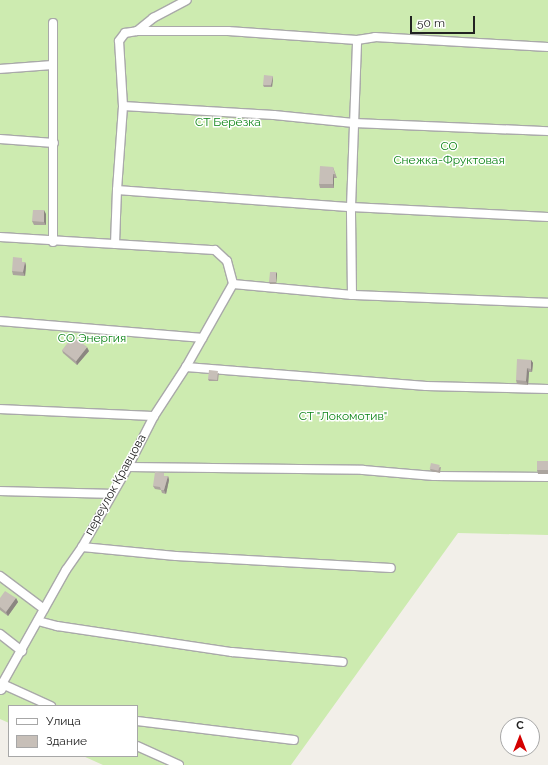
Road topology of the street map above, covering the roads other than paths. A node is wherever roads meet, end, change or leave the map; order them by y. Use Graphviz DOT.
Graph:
graph roads {
  1 [pos="187,0"];
  2 [pos="53,24"];
  3 [pos="137,31"];
  4 [pos="357,40"];
  5 [pos="548,47"];
  6 [pos="52,65"];
  7 [pos="0,69"];
  8 [pos="123,106"];
  9 [pos="354,123"];
  10 [pos="548,131"];
  11 [pos="0,139"];
  12 [pos="54,143"];
  13 [pos="117,190"];
  14 [pos="351,207"];
  15 [pos="548,217"];
  16 [pos="0,237"];
  17 [pos="53,242"];
  18 [pos="115,244"];
  19 [pos="233,284"];
  20 [pos="352,295"];
  21 [pos="548,303"];
  22 [pos="0,321"];
  23 [pos="202,338"];
  24 [pos="186,367"];
  25 [pos="548,389"];
  26 [pos="0,409"];
  27 [pos="154,416"];
  28 [pos="128,467"];
  29 [pos="548,477"];
  30 [pos="0,491"];
  31 [pos="111,494"];
  32 [pos="82,547"];
  33 [pos="391,568"];
  34 [pos="0,576"];
  35 [pos="44,609"];
  36 [pos="38,621"];
  37 [pos="0,634"];
  38 [pos="22,651"];
  39 [pos="343,662"];
  40 [pos="1,685"];
  41 [pos="49,705"];
  42 [pos="138,721"];
  43 [pos="294,740"];
  44 [pos="138,746"];
  45 [pos="179,765"];
  1 -- 3 [label="street"];
  2 -- 6 [label="street"];
  3 -- 4 [label="street"];
  3 -- 8 [label="street"];
  4 -- 5 [label="street"];
  4 -- 9 [label="street"];
  6 -- 7 [label="street"];
  6 -- 12 [label="street"];
  8 -- 9 [label="street"];
  8 -- 13 [label="street"];
  9 -- 10 [label="street"];
  9 -- 14 [label="street"];
  11 -- 12 [label="street"];
  12 -- 17 [label="street"];
  13 -- 14 [label="street"];
  13 -- 18 [label="street"];
  14 -- 15 [label="street"];
  14 -- 20 [label="street"];
  16 -- 17 [label="street"];
  17 -- 18 [label="street"];
  18 -- 19 [label="street"];
  19 -- 20 [label="street"];
  19 -- 23 [label="street, переулок Кравцова"];
  20 -- 21 [label="street"];
  22 -- 23 [label="street"];
  23 -- 24 [label="street, переулок Кравцова"];
  24 -- 25 [label="street"];
  24 -- 27 [label="street, переулок Кравцова"];
  26 -- 27 [label="street"];
  27 -- 28 [label="street, переулок Кравцова"];
  28 -- 29 [label="street"];
  28 -- 31 [label="street, переулок Кравцова"];
  30 -- 31 [label="street"];
  31 -- 32 [label="street, переулок Кравцова"];
  32 -- 33 [label="street"];
  32 -- 35 [label="street, переулок Кравцова"];
  34 -- 35 [label="street"];
  35 -- 36 [label="street, переулок Кравцова"];
  36 -- 38 [label="street, переулок Кравцова"];
  36 -- 39 [label="street"];
  37 -- 38 [label="street"];
  38 -- 40 [label="street, переулок Кравцова"];
  40 -- 41 [label="street"];
  42 -- 43 [label="street"];
  44 -- 45 [label="street"];
}
